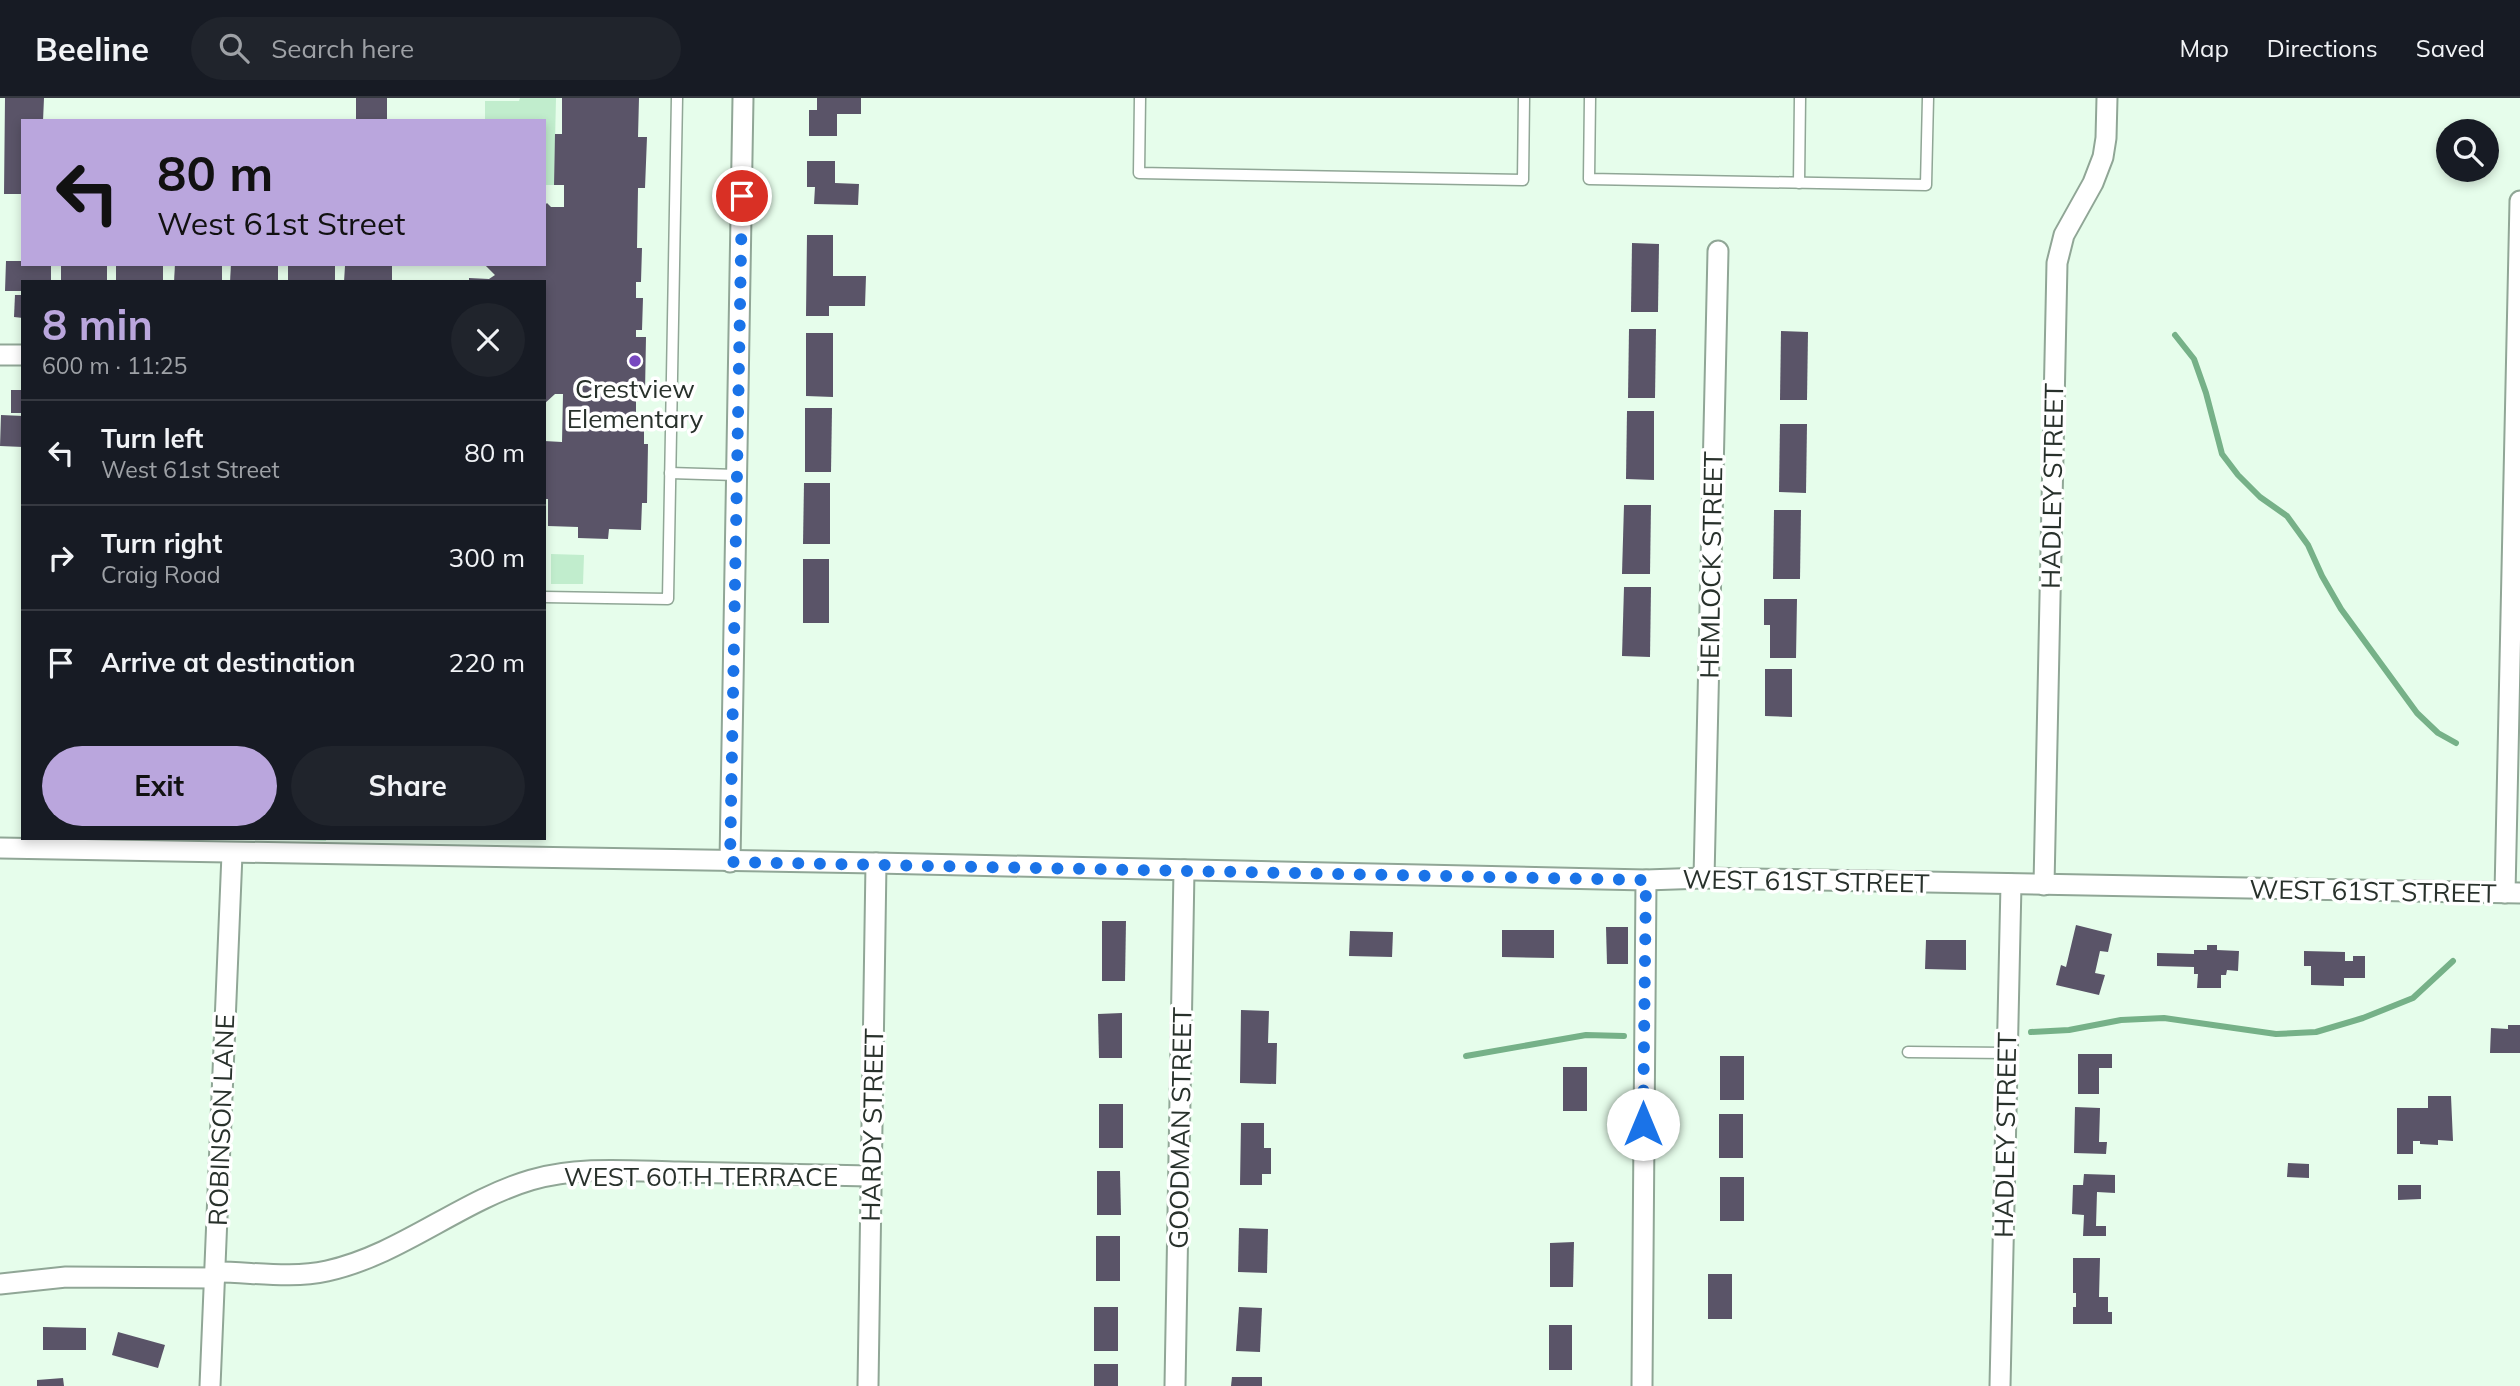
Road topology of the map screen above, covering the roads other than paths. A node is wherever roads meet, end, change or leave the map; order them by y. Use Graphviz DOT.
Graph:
graph roads {
  1 [pos="677,98"];
  2 [pos="743,98"];
  3 [pos="1140,98"];
  4 [pos="1524,98"];
  5 [pos="1590,98"];
  6 [pos="1800,98"];
  7 [pos="1928,98"];
  8 [pos="2107,98"];
  9 [pos="1799,183"];
  10 [pos="2520,201"];
  11 [pos="1718,251"];
  12 [pos="0,355"];
  13 [pos="21,355"];
  14 [pos="670,473"];
  15 [pos="736,475"];
  16 [pos="546,597"];
  17 [pos="0,848"];
  18 [pos="232,854"];
  19 [pos="730,862"];
  20 [pos="876,863"];
  21 [pos="1184,870"];
  22 [pos="1704,878"];
  23 [pos="1646,880"];
  24 [pos="2011,884"];
  25 [pos="2044,885"];
  26 [pos="2513,893"];
  27 [pos="1908,1052"];
  28 [pos="2007,1053"];
  29 [pos="870,1176"];
  30 [pos="216,1275"];
  31 [pos="0,1284"];
  32 [pos="210,1386"];
  33 [pos="868,1386"];
  34 [pos="1175,1386"];
  35 [pos="1642,1386"];
  36 [pos="2000,1386"];
  1 -- 14 [label="lane"];
  2 -- 15 [label="street"];
  3 -- 4 [label="lane"];
  5 -- 9 [label="lane"];
  6 -- 9 [label="lane"];
  7 -- 9 [label="lane"];
  8 -- 25 [label="street, HADLEY STREET"];
  10 -- 26 [label="street"];
  11 -- 22 [label="street, HEMLOCK STREET"];
  12 -- 13 [label="street"];
  14 -- 15 [label="lane"];
  14 -- 16 [label="lane"];
  15 -- 19 [label="street"];
  17 -- 18 [label="street, WEST 61ST STREET"];
  18 -- 19 [label="street, WEST 61ST STREET"];
  18 -- 30 [label="street, ROBINSON LANE"];
  19 -- 20 [label="street, WEST 61ST STREET"];
  20 -- 21 [label="street, WEST 61ST STREET"];
  20 -- 29 [label="street, HARDY STREET"];
  21 -- 23 [label="street, WEST 61ST STREET"];
  21 -- 34 [label="street, GOODMAN STREET"];
  22 -- 23 [label="street, WEST 61ST STREET"];
  22 -- 24 [label="street, WEST 61ST STREET"];
  23 -- 35 [label="street"];
  24 -- 25 [label="street, WEST 61ST STREET"];
  24 -- 28 [label="street, HADLEY STREET"];
  25 -- 26 [label="street, WEST 61ST STREET"];
  27 -- 28 [label="lane"];
  28 -- 36 [label="street, HADLEY STREET"];
  29 -- 30 [label="street, WEST 60TH TERRACE"];
  29 -- 33 [label="street, HARDY STREET"];
  30 -- 31 [label="street, WEST 60TH TERRACE"];
  30 -- 32 [label="street, ROBINSON LANE"];
}
